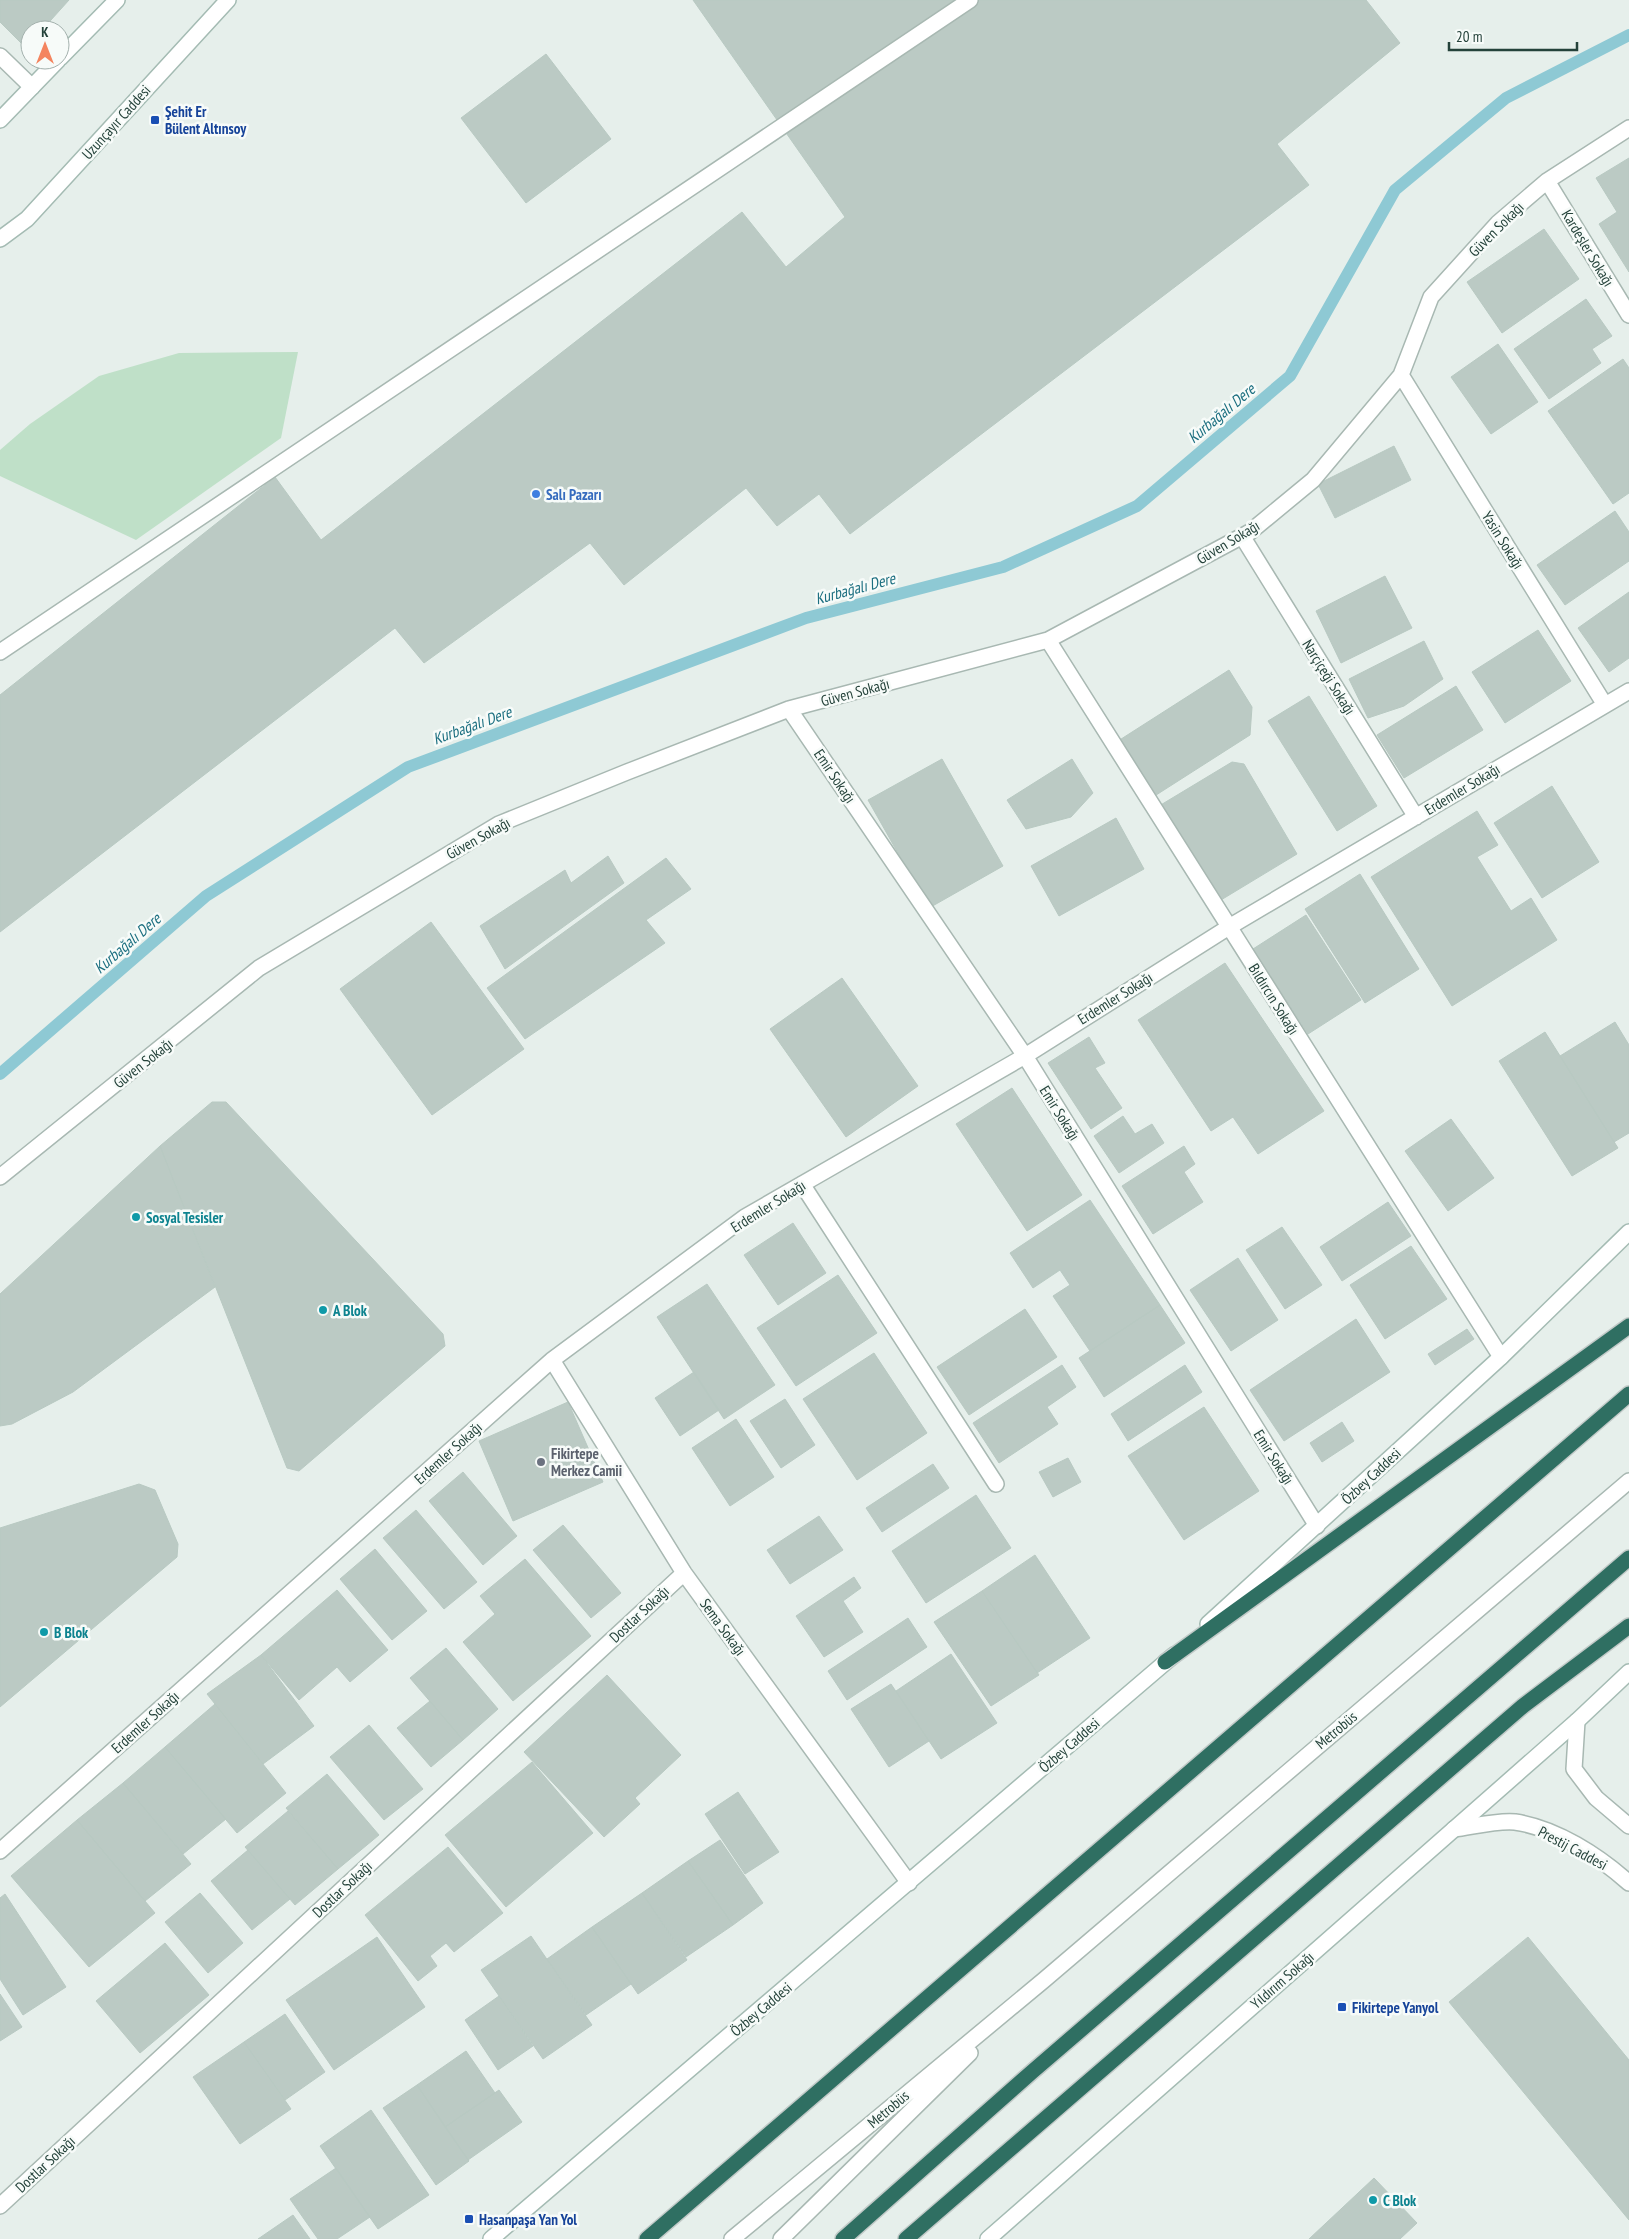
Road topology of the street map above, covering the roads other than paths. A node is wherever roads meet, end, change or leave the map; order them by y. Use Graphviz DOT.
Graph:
graph roads {
  1 [pos="117,0"];
  2 [pos="228,0"];
  3 [pos="970,0"];
  4 [pos="70,48"];
  5 [pos="0,56"];
  6 [pos="48,70"];
  7 [pos="32,87"];
  8 [pos="0,120"];
  9 [pos="1629,128"];
  10 [pos="1547,181"];
  11 [pos="0,239"];
  12 [pos="1629,315"];
  13 [pos="1401,375"];
  14 [pos="1242,536"];
  15 [pos="1048,640"];
  16 [pos="0,652"];
  17 [pos="1629,691"];
  18 [pos="1604,705"];
  19 [pos="789,709"];
  20 [pos="1416,817"];
  21 [pos="1229,927"];
  22 [pos="1025,1056"];
  23 [pos="0,1177"];
  24 [pos="802,1184"];
  25 [pos="1627,1235"];
  26 [pos="1629,1326"];
  27 [pos="1501,1357"];
  28 [pos="552,1360"];
  29 [pos="1629,1394"];
  30 [pos="1629,1481"];
  31 [pos="996,1484"];
  32 [pos="1317,1526"];
  33 [pos="1629,1558"];
  34 [pos="684,1573"];
  35 [pos="1629,1626"];
  36 [pos="1165,1662"];
  37 [pos="1629,1672"];
  38 [pos="1577,1721"];
  39 [pos="1629,1826"];
  40 [pos="1454,1829"];
  41 [pos="0,1850"];
  42 [pos="909,1883"];
  43 [pos="1629,1883"];
  44 [pos="1044,1980"];
  45 [pos="0,2206"];
  46 [pos="491,2239"];
  47 [pos="648,2239"];
  48 [pos="732,2239"];
  49 [pos="781,2239"];
  50 [pos="843,2239"];
  51 [pos="906,2239"];
  52 [pos="988,2239"];
  1 -- 4 [label="street"];
  2 -- 11 [label="street, Uzunçayır Caddesi"];
  3 -- 16 [label="street"];
  5 -- 7 [label="street"];
  6 -- 7 [label="street"];
  7 -- 8 [label="street"];
  9 -- 10 [label="street, Güven Sokağı"];
  10 -- 12 [label="street, Kardeşler Sokağı"];
  10 -- 13 [label="street, Güven Sokağı"];
  13 -- 14 [label="street, Güven Sokağı"];
  13 -- 18 [label="street, Yasin Sokağı"];
  14 -- 15 [label="street, Güven Sokağı"];
  14 -- 20 [label="street, Narçiçeği Sokağı"];
  15 -- 19 [label="street, Güven Sokağı"];
  15 -- 21 [label="street, Bıldırcın Sokağı"];
  17 -- 18 [label="street, Erdemler Sokağı"];
  18 -- 20 [label="street, Erdemler Sokağı"];
  19 -- 22 [label="street, Emir Sokağı"];
  19 -- 23 [label="street, Güven Sokağı"];
  20 -- 21 [label="street, Erdemler Sokağı"];
  21 -- 22 [label="street, Erdemler Sokağı"];
  21 -- 27 [label="street, Bıldırcın Sokağı"];
  22 -- 24 [label="street, Erdemler Sokağı"];
  22 -- 32 [label="street, Emir Sokağı"];
  24 -- 28 [label="street, Erdemler Sokağı"];
  24 -- 31 [label="street"];
  25 -- 27 [label="street, Özbey Caddesi"];
  26 -- 36 [label="highway"];
  27 -- 32 [label="street, Özbey Caddesi"];
  28 -- 34 [label="street, Sema Sokağı"];
  28 -- 41 [label="street, Erdemler Sokağı"];
  29 -- 47 [label="highway"];
  30 -- 44 [label="street, Metrobüs"];
  32 -- 36 [label="street, Özbey Caddesi"];
  33 -- 50 [label="highway"];
  34 -- 42 [label="street, Sema Sokağı"];
  34 -- 45 [label="street, Dostlar Sokağı"];
  35 -- 51 [label="highway"];
  36 -- 42 [label="street, Özbey Caddesi"];
  37 -- 38 [label="street, Yıldırım Sokağı"];
  38 -- 39 [label="street"];
  38 -- 40 [label="street, Yıldırım Sokağı"];
  40 -- 43 [label="street, Prestij Caddesi"];
  40 -- 52 [label="street, Yıldırım Sokağı"];
  42 -- 46 [label="street, Özbey Caddesi"];
  44 -- 48 [label="street, Metrobüs"];
  44 -- 49 [label="street, Metrobüs"];
}
